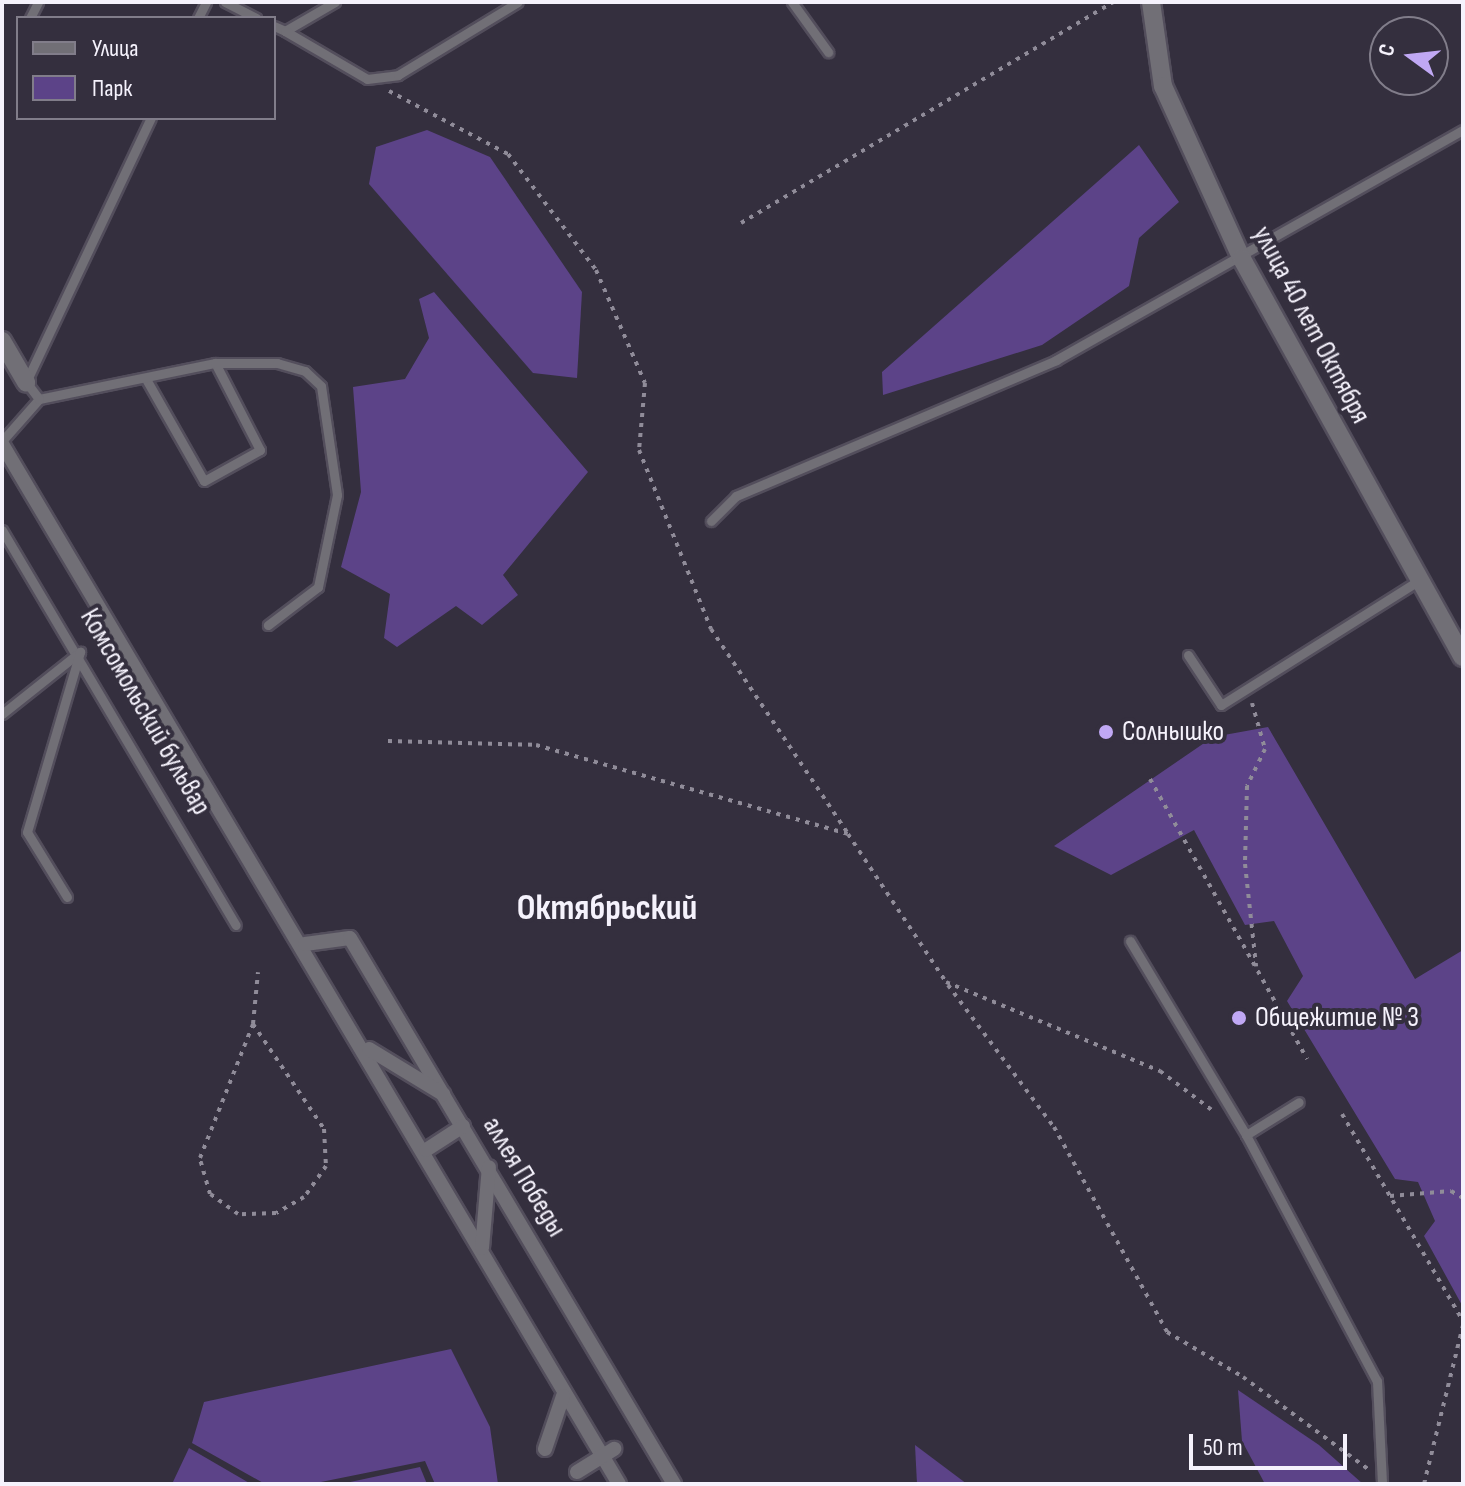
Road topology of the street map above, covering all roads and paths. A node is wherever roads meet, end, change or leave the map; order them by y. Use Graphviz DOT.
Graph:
graph roads {
  1 [pos="225,2"];
  2 [pos="335,2"];
  3 [pos="518,2"];
  4 [pos="792,2"];
  5 [pos="1113,2"];
  6 [pos="1151,2"];
  7 [pos="252,16"];
  8 [pos="276,27"];
  9 [pos="285,31"];
  10 [pos="828,52"];
  11 [pos="367,79"];
  12 [pos="150,120"];
  13 [pos="1463,130"];
  14 [pos="741,223"];
  15 [pos="1242,259"];
  16 [pos="2,341"];
  17 [pos="215,363"];
  18 [pos="146,379"];
  19 [pos="26,382"];
  20 [pos="39,399"];
  21 [pos="2,442"];
  22 [pos="711,521"];
  23 [pos="2,530"];
  24 [pos="1418,581"];
  25 [pos="268,625"];
  26 [pos="80,652"];
  27 [pos="1188,655"];
  28 [pos="1463,657"];
  29 [pos="1252,703"];
  30 [pos="2,714"];
  31 [pos="388,741"];
  32 [pos="1150,779"];
  33 [pos="848,834"];
  34 [pos="67,897"];
  35 [pos="236,925"];
  36 [pos="1130,941"];
  37 [pos="305,944"];
  38 [pos="1256,969"];
  39 [pos="258,972"];
  40 [pos="946,982"];
  41 [pos="253,1024"];
  42 [pos="364,1046"];
  43 [pos="1307,1059"];
  44 [pos="447,1097"];
  45 [pos="1299,1102"];
  46 [pos="1342,1114"];
  47 [pos="463,1126"];
  48 [pos="1246,1135"];
  49 [pos="426,1150"];
  50 [pos="489,1167"];
  51 [pos="1390,1196"];
  52 [pos="1463,1198"];
  53 [pos="482,1248"];
  54 [pos="1463,1323"];
  55 [pos="563,1396"];
  56 [pos="545,1449"];
  57 [pos="608,1453"];
  58 [pos="577,1472"];
  59 [pos="1382,1479"];
  60 [pos="619,1484"];
  61 [pos="674,1484"];
  62 [pos="1424,1484"];
  1 -- 7 [label="lane"];
  2 -- 9 [label="lane"];
  3 -- 11 [label="lane"];
  4 -- 10 [label="lane"];
  5 -- 14 [label="path"];
  6 -- 15 [label="street, улица 40 лет Октября"];
  8 -- 9 [label="lane"];
  9 -- 11 [label="lane"];
  11 -- 33 [label="path"];
  12 -- 19 [label="lane"];
  13 -- 15 [label="lane"];
  15 -- 22 [label="lane"];
  15 -- 24 [label="street, улица 40 лет Октября"];
  16 -- 19 [label="street"];
  17 -- 18 [label="lane"];
  17 -- 18 [label="lane"];
  17 -- 25 [label="lane"];
  18 -- 20 [label="lane"];
  19 -- 20 [label="lane"];
  20 -- 21 [label="lane"];
  21 -- 37 [label="street"];
  23 -- 26 [label="lane, Комсомольский бульвар"];
  24 -- 27 [label="lane"];
  24 -- 28 [label="street, улица 40 лет Октября"];
  26 -- 30 [label="lane"];
  26 -- 34 [label="lane"];
  26 -- 35 [label="lane, Комсомольский бульвар"];
  29 -- 38 [label="path"];
  31 -- 33 [label="path"];
  32 -- 38 [label="path"];
  33 -- 40 [label="path"];
  36 -- 48 [label="lane"];
  37 -- 42 [label="street"];
  37 -- 44 [label="street, аллея Победы"];
  38 -- 43 [label="path"];
  39 -- 41 [label="path"];
  40 -- 48 [label="path"];
  40 -- 59 [label="path"];
  41 -- 41 [label="path"];
  42 -- 44 [label="street"];
  42 -- 49 [label="street"];
  44 -- 47 [label="street, аллея Победы"];
  45 -- 48 [label="lane"];
  46 -- 51 [label="path"];
  47 -- 49 [label="street"];
  47 -- 50 [label="street, аллея Победы"];
  48 -- 59 [label="lane"];
  49 -- 53 [label="street"];
  50 -- 53 [label="street"];
  50 -- 61 [label="street, аллея Победы"];
  51 -- 52 [label="path"];
  51 -- 54 [label="path"];
  53 -- 55 [label="street"];
  54 -- 62 [label="path"];
  55 -- 56 [label="street"];
  55 -- 57 [label="street"];
  57 -- 58 [label="street"];
  57 -- 60 [label="street"];
}
